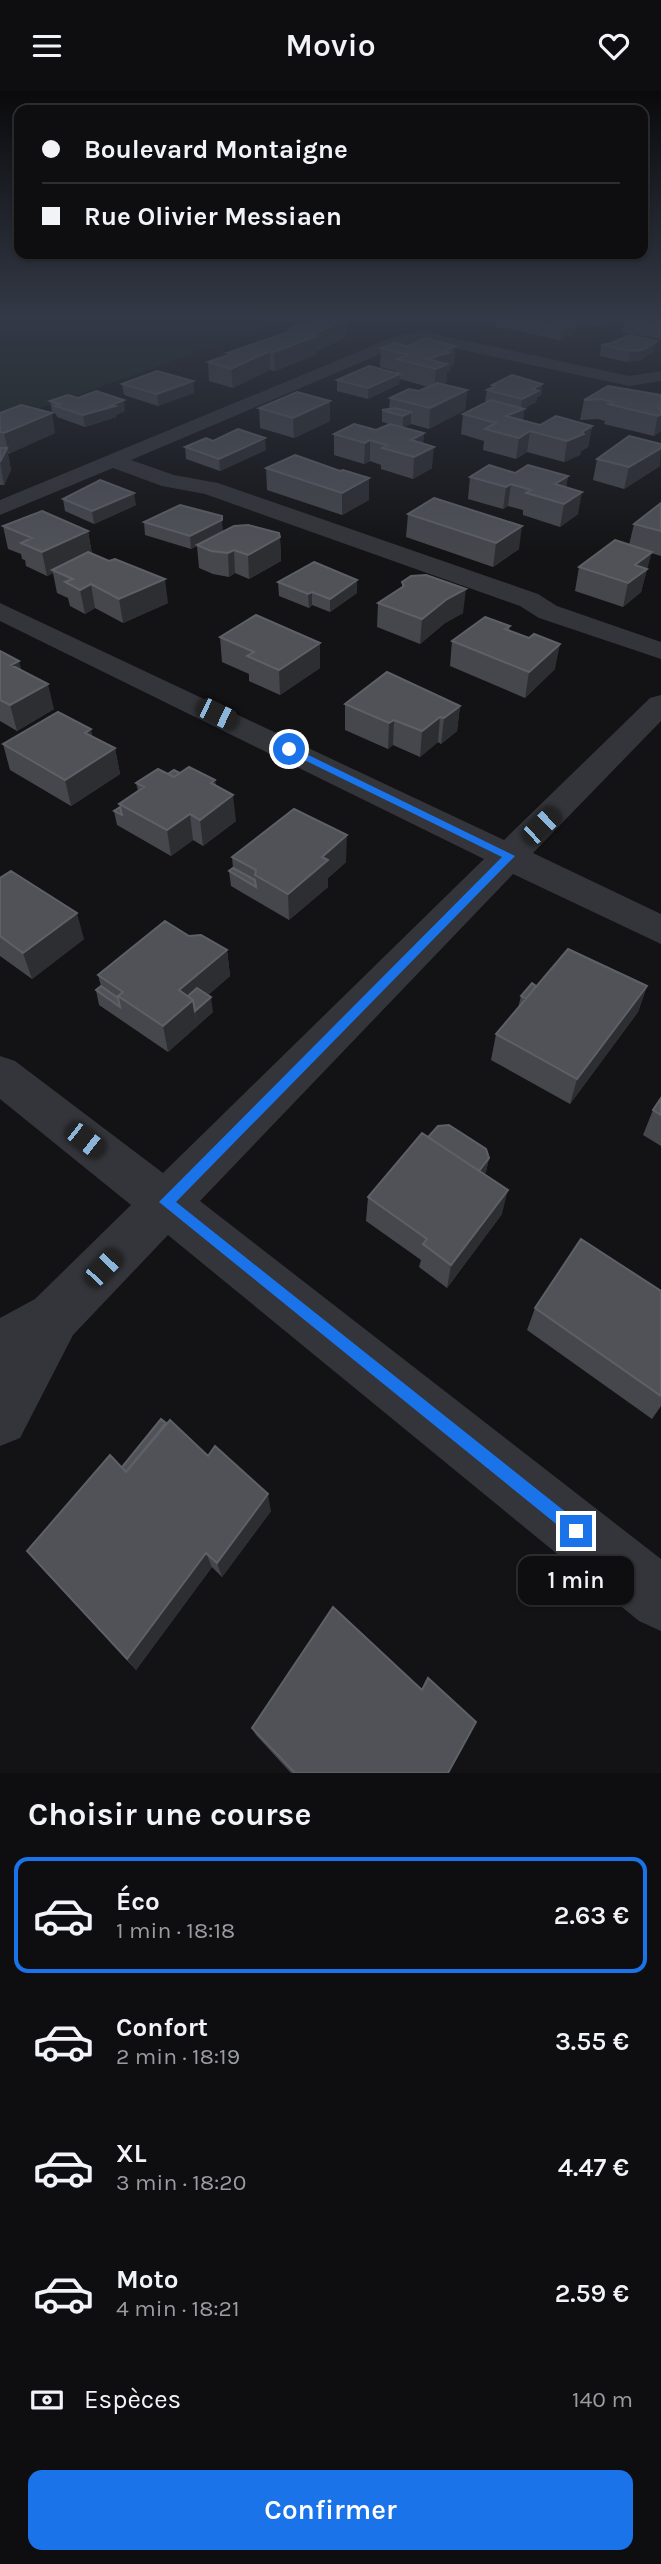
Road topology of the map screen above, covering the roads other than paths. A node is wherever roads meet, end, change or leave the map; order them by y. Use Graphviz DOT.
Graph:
graph roads {
  1 [pos="266,396"];
  2 [pos="113,461"];
  3 [pos="0,508"];
  4 [pos="0,611"];
  5 [pos="661,651"];
  6 [pos="661,704"];
  7 [pos="509,856"];
  8 [pos="661,930"];
  9 [pos="0,1074"];
  10 [pos="166,1202"];
  11 [pos="54,1317"];
  12 [pos="0,1347"];
  13 [pos="0,1418"];
  14 [pos="661,1599"];
  1 -- 2 [label="street"];
  2 -- 3 [label="street"];
  2 -- 5 [label="street"];
  4 -- 7 [label="street"];
  6 -- 7 [label="street"];
  7 -- 8 [label="street"];
  7 -- 10 [label="street"];
  9 -- 10 [label="street"];
  10 -- 11 [label="street"];
  10 -- 14 [label="street"];
  11 -- 12 [label="street"];
  11 -- 13 [label="street"];
}
